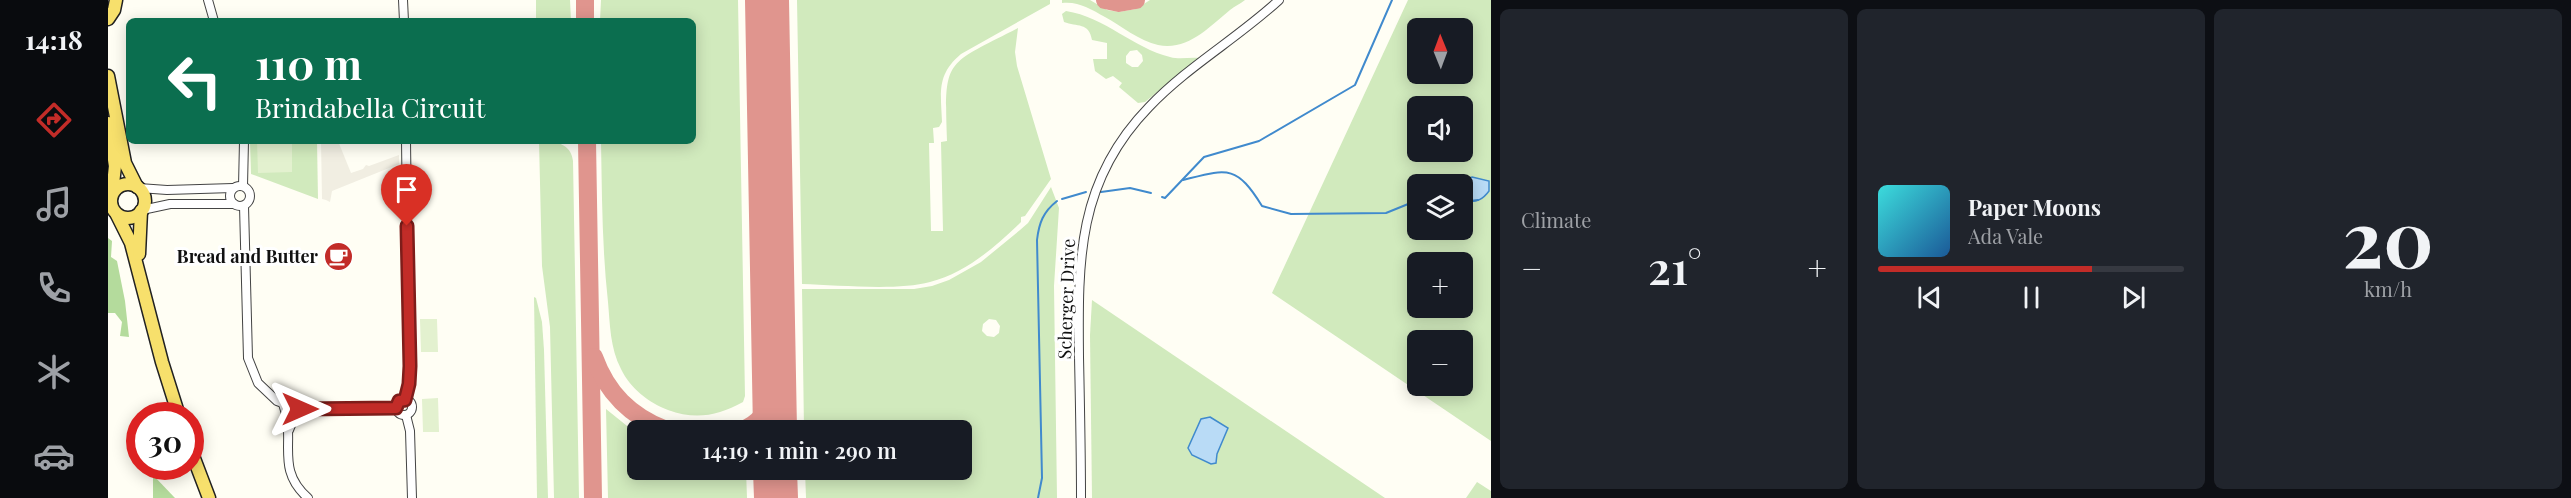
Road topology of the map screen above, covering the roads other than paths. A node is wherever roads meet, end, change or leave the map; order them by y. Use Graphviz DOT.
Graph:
graph roads {
  1 [pos="116,0"];
  2 [pos="208,0"];
  3 [pos="403,0"];
  4 [pos="1279,0"];
  5 [pos="213,18"];
  6 [pos="404,18"];
  7 [pos="108,19"];
  8 [pos="108,76"];
  9 [pos="108,125"];
  10 [pos="244,144"];
  11 [pos="406,144"];
  12 [pos="243,186"];
  13 [pos="138,188"];
  14 [pos="233,188"];
  15 [pos="112,194"];
  16 [pos="234,204"];
  17 [pos="244,206"];
  18 [pos="142,211"];
  19 [pos="117,214"];
  20 [pos="141,274"];
  21 [pos="405,400"];
  22 [pos="175,402"];
  23 [pos="283,404"];
  24 [pos="298,408"];
  25 [pos="396,408"];
  26 [pos="406,415"];
  27 [pos="288,434"];
  28 [pos="202,480"];
  29 [pos="209,498"];
  30 [pos="308,498"];
  31 [pos="412,498"];
  32 [pos="1081,498"];
  1 -- 7 [label="main road"];
  2 -- 5 [label="street"];
  3 -- 6 [label="street"];
  4 -- 32 [label="street, Scherger Drive"];
  8 -- 13 [label="main road"];
  9 -- 15 [label="main road"];
  10 -- 12 [label="street"];
  11 -- 21 [label="street"];
  12 -- 14 [label="street"];
  12 -- 17 [label="street"];
  13 -- 14 [label="street"];
  13 -- 15 [label="main road"];
  13 -- 18 [label="main road"];
  14 -- 16 [label="street"];
  15 -- 19 [label="main road"];
  16 -- 17 [label="street"];
  16 -- 18 [label="street"];
  17 -- 23 [label="street"];
  18 -- 19 [label="main road"];
  18 -- 20 [label="main road"];
  19 -- 20 [label="main road"];
  20 -- 22 [label="main road"];
  21 -- 25 [label="street"];
  21 -- 26 [label="street"];
  23 -- 24 [label="street"];
  23 -- 27 [label="street"];
  24 -- 25 [label="street"];
  24 -- 27 [label="street"];
  25 -- 26 [label="street"];
  26 -- 31 [label="street"];
  27 -- 30 [label="street"];
  28 -- 29 [label="main road"];
}
